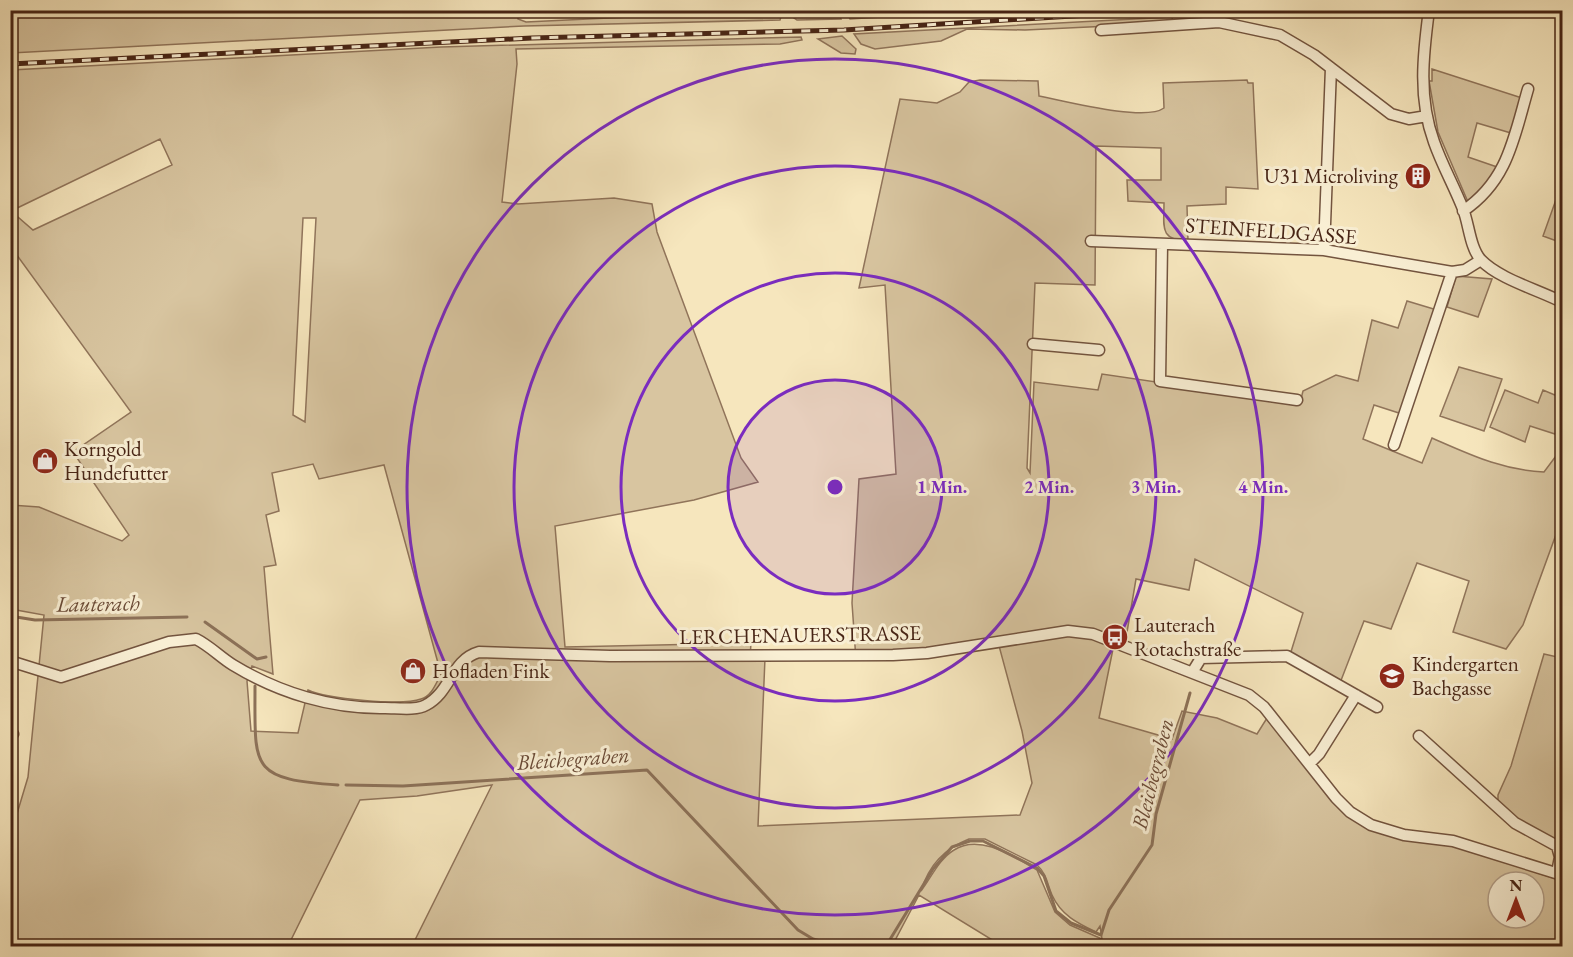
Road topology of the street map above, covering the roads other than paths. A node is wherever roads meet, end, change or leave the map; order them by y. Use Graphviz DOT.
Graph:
graph roads {
  1 [pos="1429,10"];
  2 [pos="1101,30"];
  3 [pos="1331,68"];
  4 [pos="1528,89"];
  5 [pos="1427,116"];
  6 [pos="1463,210"];
  7 [pos="1091,241"];
  8 [pos="1162,244"];
  9 [pos="1324,250"];
  10 [pos="1480,260"];
  11 [pos="1452,272"];
  12 [pos="1563,302"];
  13 [pos="1033,344"];
  14 [pos="1099,350"];
  15 [pos="1297,400"];
  16 [pos="1394,445"];
  17 [pos="10,661"];
  18 [pos="1193,670"];
  19 [pos="1356,695"];
  20 [pos="1377,707"];
  21 [pos="1419,736"];
  22 [pos="1310,763"];
  23 [pos="1560,874"];
  1 -- 5 [label="street"];
  2 -- 3 [label="street"];
  3 -- 5 [label="street"];
  3 -- 9 [label="street"];
  4 -- 6 [label="street"];
  5 -- 6 [label="street"];
  6 -- 10 [label="street"];
  7 -- 8 [label="street, STEINFELDGASSE"];
  8 -- 9 [label="street, STEINFELDGASSE"];
  8 -- 15 [label="street"];
  9 -- 11 [label="street, STEINFELDGASSE"];
  10 -- 11 [label="street"];
  10 -- 12 [label="street"];
  11 -- 16 [label="street"];
  13 -- 14 [label="street"];
  17 -- 18 [label="street, LERCHENAUERSTRASSE"];
  18 -- 19 [label="street"];
  18 -- 22 [label="street, LERCHENAUERSTRASSE"];
  19 -- 20 [label="street"];
  19 -- 22 [label="street"];
  21 -- 23 [label="street"];
  22 -- 23 [label="street, LERCHENAUERSTRASSE"];
}
